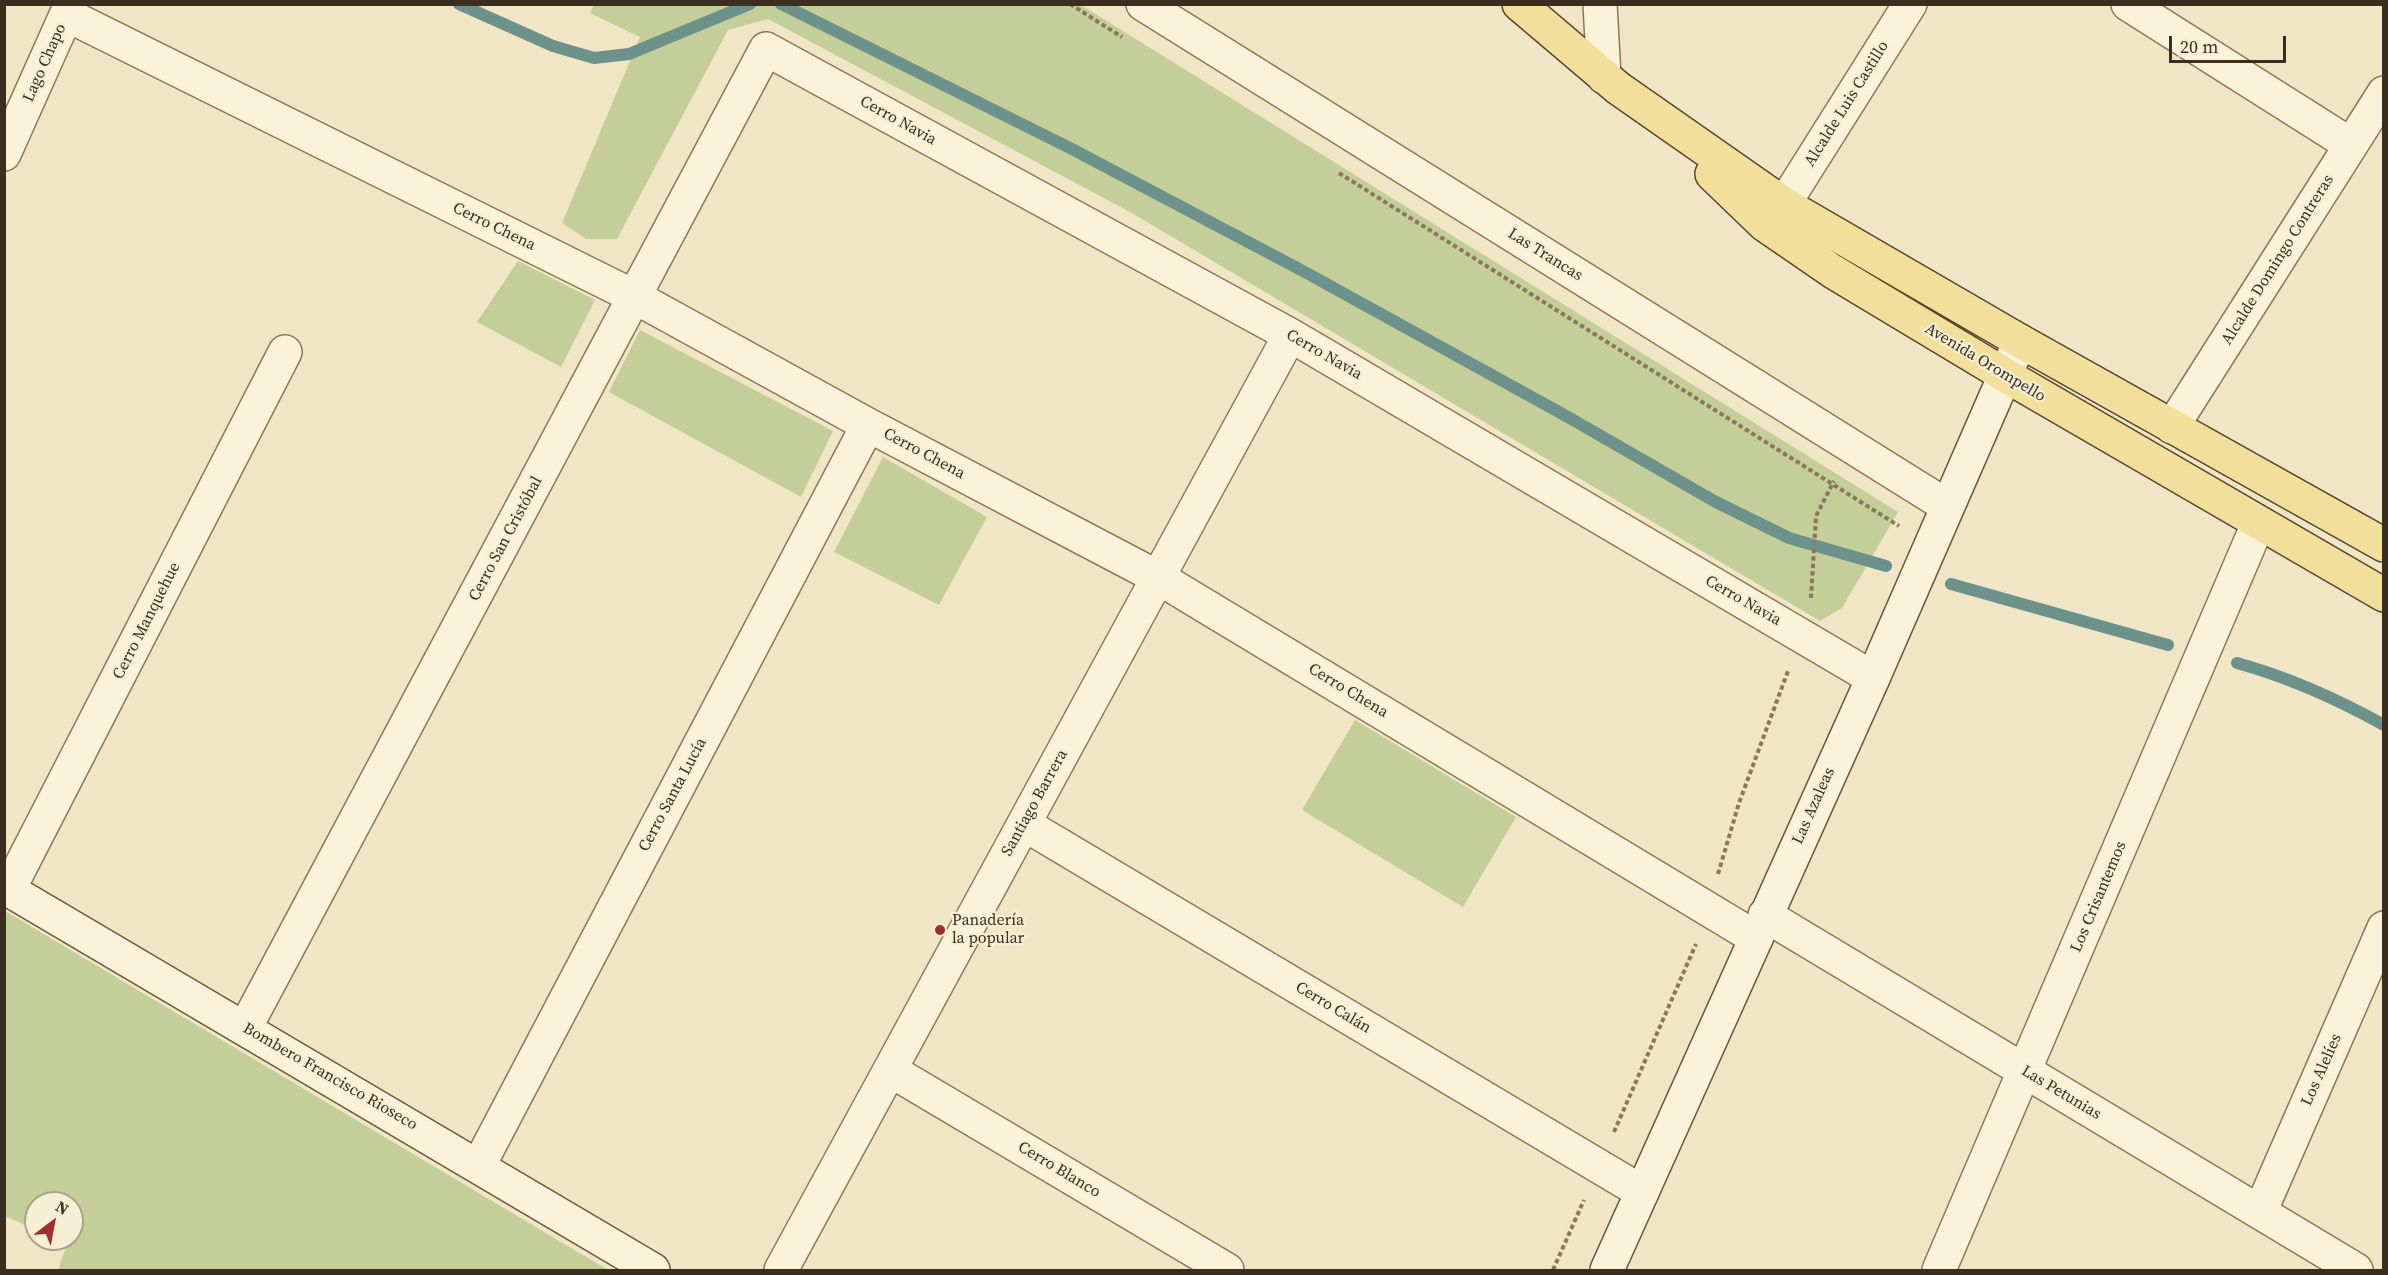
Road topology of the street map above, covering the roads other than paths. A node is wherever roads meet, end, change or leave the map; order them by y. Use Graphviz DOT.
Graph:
graph roads {
  1 [pos="1143,4"];
  2 [pos="1520,4"];
  3 [pos="1600,4"];
  4 [pos="1910,4"];
  5 [pos="2128,4"];
  6 [pos="69,10"];
  7 [pos="766,49"];
  8 [pos="1611,82"];
  9 [pos="2384,93"];
  10 [pos="2350,145"];
  11 [pos="4,154"];
  12 [pos="1784,204"];
  13 [pos="635,297"];
  14 [pos="1290,335"];
  15 [pos="2020,341"];
  16 [pos="285,352"];
  17 [pos="2005,375"];
  18 [pos="868,425"];
  19 [pos="2172,427"];
  20 [pos="1947,506"];
  21 [pos="2258,524"];
  22 [pos="2384,545"];
  23 [pos="1159,578"];
  24 [pos="2384,595"];
  25 [pos="1873,678"];
  26 [pos="1024,824"];
  27 [pos="7,888"];
  28 [pos="1761,926"];
  29 [pos="2384,928"];
  30 [pos="245,1028"];
  31 [pos="890,1070"];
  32 [pos="2024,1071"];
  33 [pos="479,1165"];
  34 [pos="1642,1192"];
  35 [pos="2260,1212"];
  36 [pos="654,1270"];
  37 [pos="781,1270"];
  38 [pos="1227,1270"];
  39 [pos="1607,1270"];
  40 [pos="1939,1270"];
  41 [pos="2356,1270"];
  1 -- 20 [label="street, Las Trancas"];
  2 -- 8 [label="main road, Avenida Orompello"];
  3 -- 8 [label="street"];
  4 -- 12 [label="street, Alcalde Luis Castillo"];
  5 -- 10 [label="street"];
  6 -- 11 [label="street, Lago Chapo"];
  6 -- 13 [label="street, Cerro Chena"];
  7 -- 13 [label="street, Cerro San Cristóbal"];
  7 -- 14 [label="street, Cerro Navia"];
  8 -- 12 [label="main road, Avenida Orompello"];
  8 -- 17 [label="main road, Avenida Orompello"];
  9 -- 10 [label="street, Alcalde Domingo Contreras"];
  10 -- 19 [label="street, Alcalde Domingo Contreras"];
  12 -- 15 [label="main road, Avenida Orompello"];
  13 -- 18 [label="street, Cerro Chena"];
  13 -- 30 [label="street, Cerro San Cristóbal"];
  14 -- 23 [label="street, Santiago Barrera"];
  14 -- 25 [label="street, Cerro Navia"];
  15 -- 17 [label="street, Las Azaleas"];
  15 -- 19 [label="main road, Avenida Orompello"];
  16 -- 27 [label="street, Cerro Manquehue"];
  17 -- 20 [label="street, Las Azaleas"];
  17 -- 21 [label="main road, Avenida Orompello"];
  18 -- 23 [label="street, Cerro Chena"];
  18 -- 33 [label="street, Cerro Santa Lucía"];
  19 -- 22 [label="main road, Avenida Orompello"];
  20 -- 25 [label="street, Las Azaleas"];
  21 -- 24 [label="main road, Avenida Orompello"];
  21 -- 32 [label="street, Los Crisantemos"];
  23 -- 26 [label="street, Santiago Barrera"];
  23 -- 28 [label="street, Cerro Chena"];
  25 -- 28 [label="street, Las Azaleas"];
  26 -- 31 [label="street, Santiago Barrera"];
  26 -- 34 [label="street, Cerro Calán"];
  27 -- 30 [label="street, Bombero Francisco Rioseco"];
  28 -- 32 [label="street, Las Petunias"];
  28 -- 34 [label="street, Las Azaleas"];
  29 -- 35 [label="street, Los Alelíes"];
  30 -- 33 [label="street, Bombero Francisco Rioseco"];
  31 -- 37 [label="street, Santiago Barrera"];
  31 -- 38 [label="street, Cerro Blanco"];
  32 -- 35 [label="street, Las Petunias"];
  32 -- 40 [label="street, Los Crisantemos"];
  33 -- 36 [label="street, Bombero Francisco Rioseco"];
  34 -- 39 [label="street, Las Azaleas"];
  35 -- 41 [label="street, Las Petunias"];
}
